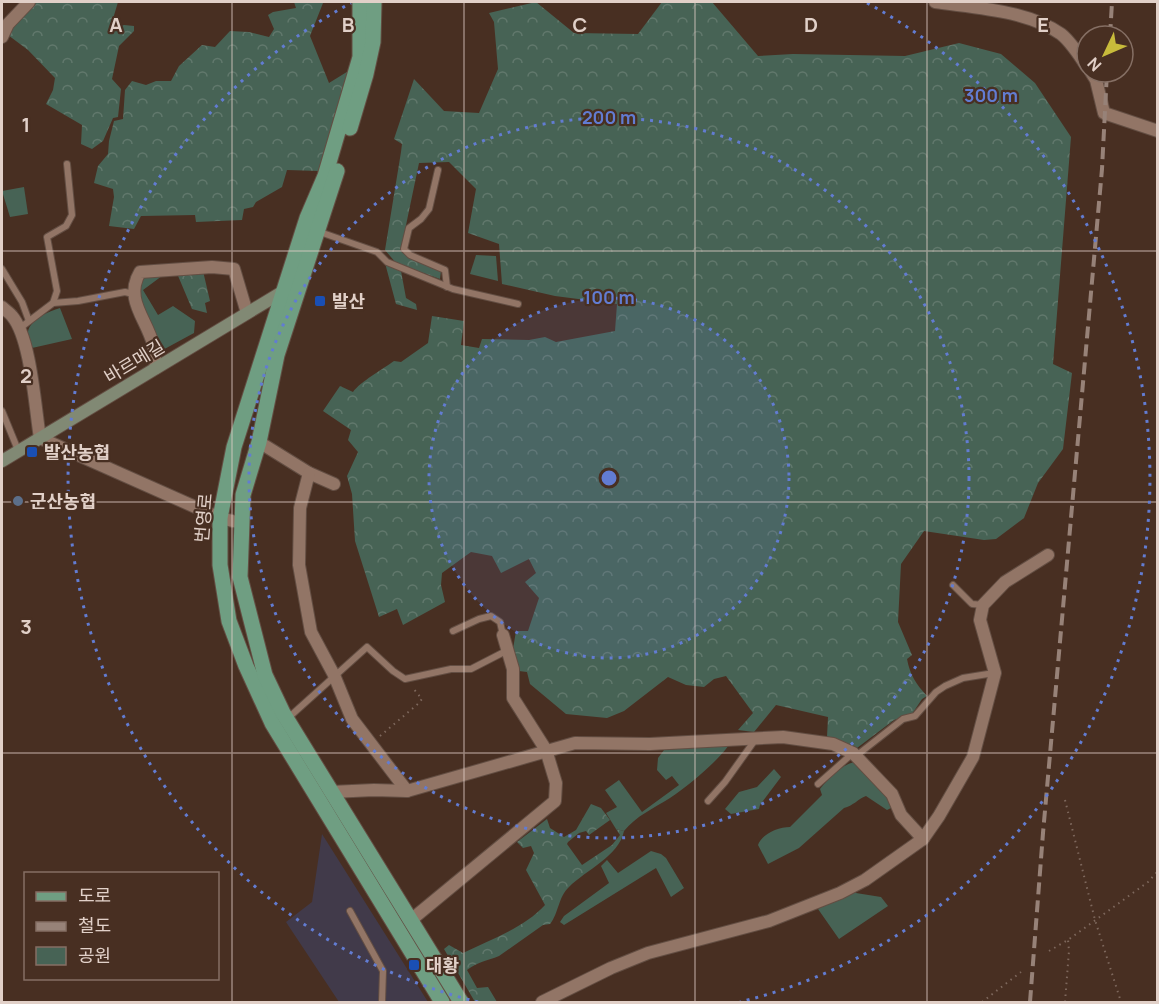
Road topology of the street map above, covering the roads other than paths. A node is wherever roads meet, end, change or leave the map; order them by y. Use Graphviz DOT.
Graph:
graph roads {
  1 [pos="29,2"];
  2 [pos="360,2"];
  3 [pos="374,2"];
  4 [pos="935,2"];
  5 [pos="3,31"];
  6 [pos="1075,52"];
  7 [pos="1097,84"];
  8 [pos="1158,131"];
  9 [pos="67,164"];
  10 [pos="438,170"];
  11 [pos="317,231"];
  12 [pos="2,269"];
  13 [pos="447,286"];
  14 [pos="284,291"];
  15 [pos="133,294"];
  16 [pos="52,303"];
  17 [pos="518,304"];
  18 [pos="2,307"];
  19 [pos="247,314"];
  20 [pos="24,325"];
  21 [pos="156,368"];
  22 [pos="2,411"];
  23 [pos="40,438"];
  24 [pos="259,442"];
  25 [pos="19,451"];
  26 [pos="2,461"];
  27 [pos="309,473"];
  28 [pos="334,484"];
  29 [pos="220,518"];
  30 [pos="241,524"];
  31 [pos="1048,555"];
  32 [pos="953,585"];
  33 [pos="983,605"];
  34 [pos="453,631"];
  35 [pos="503,635"];
  36 [pos="506,651"];
  37 [pos="995,673"];
  38 [pos="334,675"];
  39 [pos="286,719"];
  40 [pos="755,739"];
  41 [pos="546,750"];
  42 [pos="854,754"];
  43 [pos="818,784"];
  44 [pos="407,791"];
  45 [pos="331,792"];
  46 [pos="708,801"];
  47 [pos="923,839"];
  48 [pos="350,911"];
  49 [pos="411,920"];
  50 [pos="381,1002"];
  51 [pos="442,1002"];
  52 [pos="461,1002"];
  53 [pos="543,1002"];
  1 -- 5 [label="street"];
  2 -- 14 [label="main road, 번영로"];
  3 -- 11 [label="main road, 번영로"];
  4 -- 6 [label="street"];
  7 -- 8 [label="street"];
  9 -- 16 [label="lane"];
  10 -- 13 [label="lane"];
  11 -- 13 [label="lane"];
  11 -- 24 [label="main road, 번영로"];
  12 -- 20 [label="lane"];
  13 -- 17 [label="lane"];
  14 -- 19 [label="street, 바르메길"];
  14 -- 29 [label="main road, 번영로"];
  15 -- 16 [label="lane"];
  15 -- 19 [label="street"];
  15 -- 21 [label="street"];
  16 -- 20 [label="lane"];
  18 -- 20 [label="street"];
  19 -- 21 [label="street, 바르메길"];
  20 -- 23 [label="street"];
  21 -- 23 [label="street, 바르메길"];
  22 -- 25 [label="lane"];
  23 -- 25 [label="street, 바르메길"];
  23 -- 29 [label="street"];
  24 -- 27 [label="street"];
  24 -- 30 [label="main road, 번영로"];
  25 -- 26 [label="street, 바르메길"];
  27 -- 28 [label="street"];
  27 -- 38 [label="street"];
  29 -- 30 [label="street"];
  29 -- 51 [label="main road, 번영로"];
  30 -- 39 [label="main road, 번영로"];
  31 -- 33 [label="street"];
  32 -- 33 [label="lane"];
  33 -- 37 [label="street"];
  34 -- 35 [label="lane"];
  35 -- 36 [label="street"];
  36 -- 38 [label="lane"];
  36 -- 41 [label="street"];
  37 -- 42 [label="lane"];
  37 -- 47 [label="street"];
  38 -- 39 [label="lane"];
  38 -- 44 [label="street"];
  39 -- 45 [label="main road, 번영로"];
  40 -- 41 [label="street"];
  40 -- 42 [label="street"];
  40 -- 46 [label="lane"];
  41 -- 44 [label="street"];
  41 -- 49 [label="street"];
  42 -- 43 [label="lane"];
  42 -- 47 [label="street"];
  44 -- 45 [label="street"];
  45 -- 49 [label="main road, 번영로"];
  47 -- 53 [label="street"];
  48 -- 50 [label="lane"];
  49 -- 52 [label="main road, 번영로"];
}
